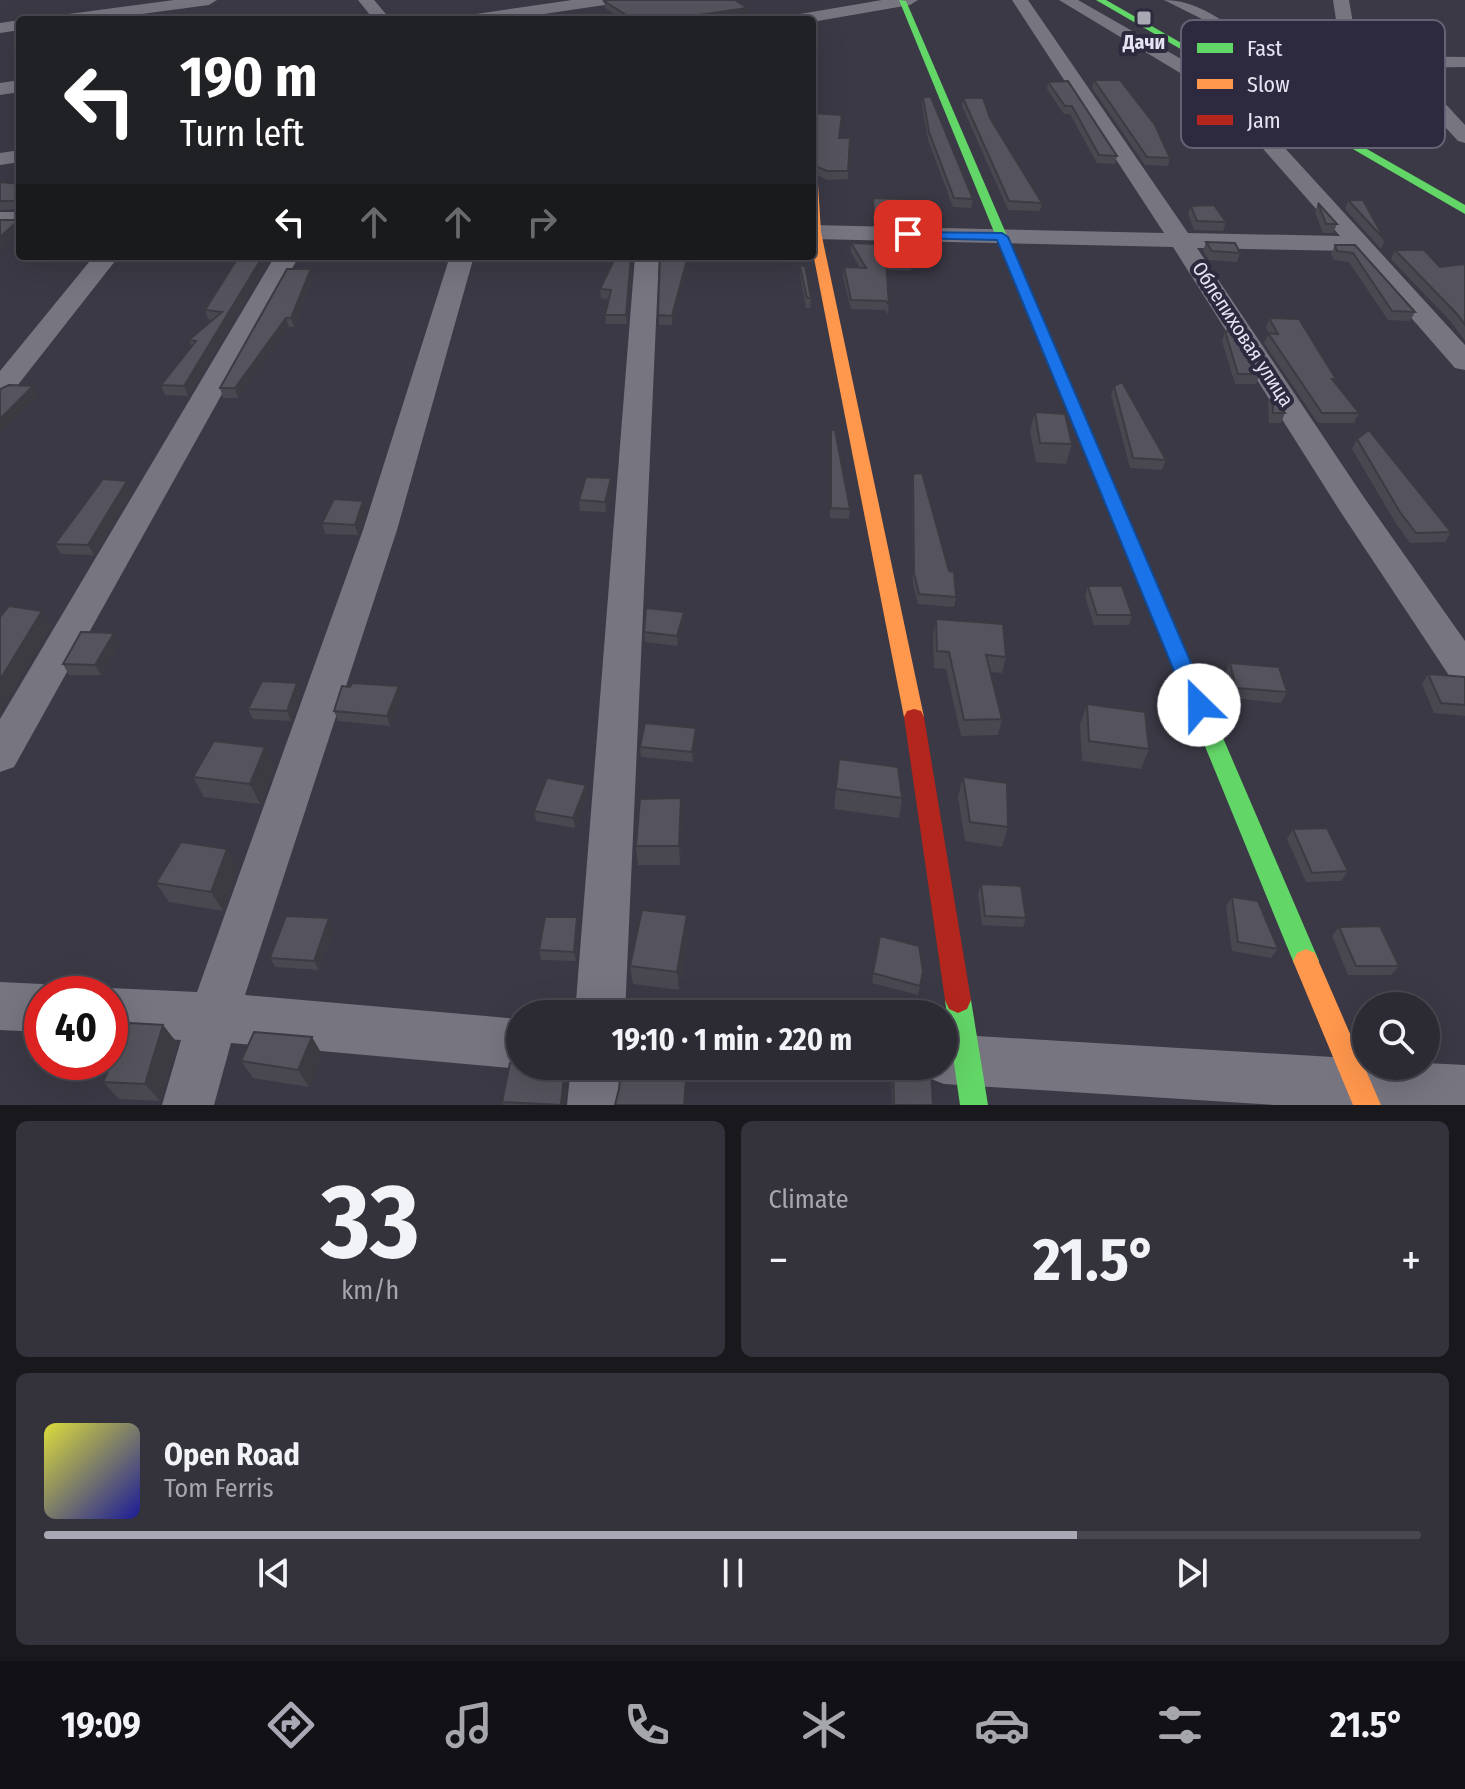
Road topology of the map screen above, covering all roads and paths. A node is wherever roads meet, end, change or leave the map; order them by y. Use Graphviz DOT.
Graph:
graph roads {
  1 [pos="209,0"];
  2 [pos="366,0"];
  3 [pos="605,0"];
  4 [pos="1020,0"];
  5 [pos="1067,0"];
  6 [pos="1100,0"];
  7 [pos="1172,0"];
  8 [pos="1341,0"];
  9 [pos="906,1"];
  10 [pos="91,16"];
  11 [pos="380,16"];
  12 [pos="496,16"];
  13 [pos="816,16"];
  14 [pos="1214,20"];
  15 [pos="1344,20"];
  16 [pos="1181,46"];
  17 [pos="1171,60"];
  18 [pos="1181,61"];
  19 [pos="1445,62"];
  20 [pos="1465,62"];
  21 [pos="1181,66"];
  22 [pos="1445,115"];
  23 [pos="1465,137"];
  24 [pos="1273,148"];
  25 [pos="1358,148"];
  26 [pos="1465,210"];
  27 [pos="816,232"];
  28 [pos="1002,237"];
  29 [pos="1181,240"];
  30 [pos="816,242"];
  31 [pos="1359,244"];
  32 [pos="104,260"];
  33 [pos="285,260"];
  34 [pos="461,260"];
  35 [pos="647,260"];
  36 [pos="1465,362"];
  37 [pos="0,389"];
  38 [pos="1465,670"];
  39 [pos="0,755"];
  40 [pos="601,1000"];
  41 [pos="0,1006"];
  42 [pos="24,1007"];
  43 [pos="128,1013"];
  44 [pos="213,1017"];
  45 [pos="506,1043"];
  46 [pos="961,1075"];
  47 [pos="595,1080"];
  48 [pos="1465,1091"];
  49 [pos="1363,1095"];
  50 [pos="188,1105"];
  51 [pos="593,1105"];
  1 -- 10 [label="street"];
  2 -- 11 [label="street"];
  3 -- 12 [label="street"];
  4 -- 29 [label="street, Облепиховая улица"];
  5 -- 17 [label="street"];
  6 -- 16 [label="street"];
  7 -- 14 [label="street"];
  8 -- 15 [label="street"];
  9 -- 13 [label="street"];
  9 -- 28 [label="street"];
  17 -- 18 [label="street"];
  17 -- 21 [label="street"];
  19 -- 20 [label="street"];
  22 -- 23 [label="street"];
  24 -- 31 [label="street"];
  25 -- 26 [label="street"];
  27 -- 28 [label="street"];
  28 -- 29 [label="street"];
  28 -- 49 [label="street"];
  29 -- 31 [label="street"];
  29 -- 38 [label="street, Облепиховая улица"];
  30 -- 46 [label="street"];
  31 -- 36 [label="street"];
  32 -- 37 [label="street"];
  33 -- 39 [label="street"];
  34 -- 44 [label="street"];
  35 -- 40 [label="street"];
  41 -- 42 [label="street"];
  43 -- 44 [label="street"];
  44 -- 45 [label="street"];
  44 -- 50 [label="street"];
  46 -- 49 [label="street"];
  47 -- 51 [label="street"];
  48 -- 49 [label="street"];
}
